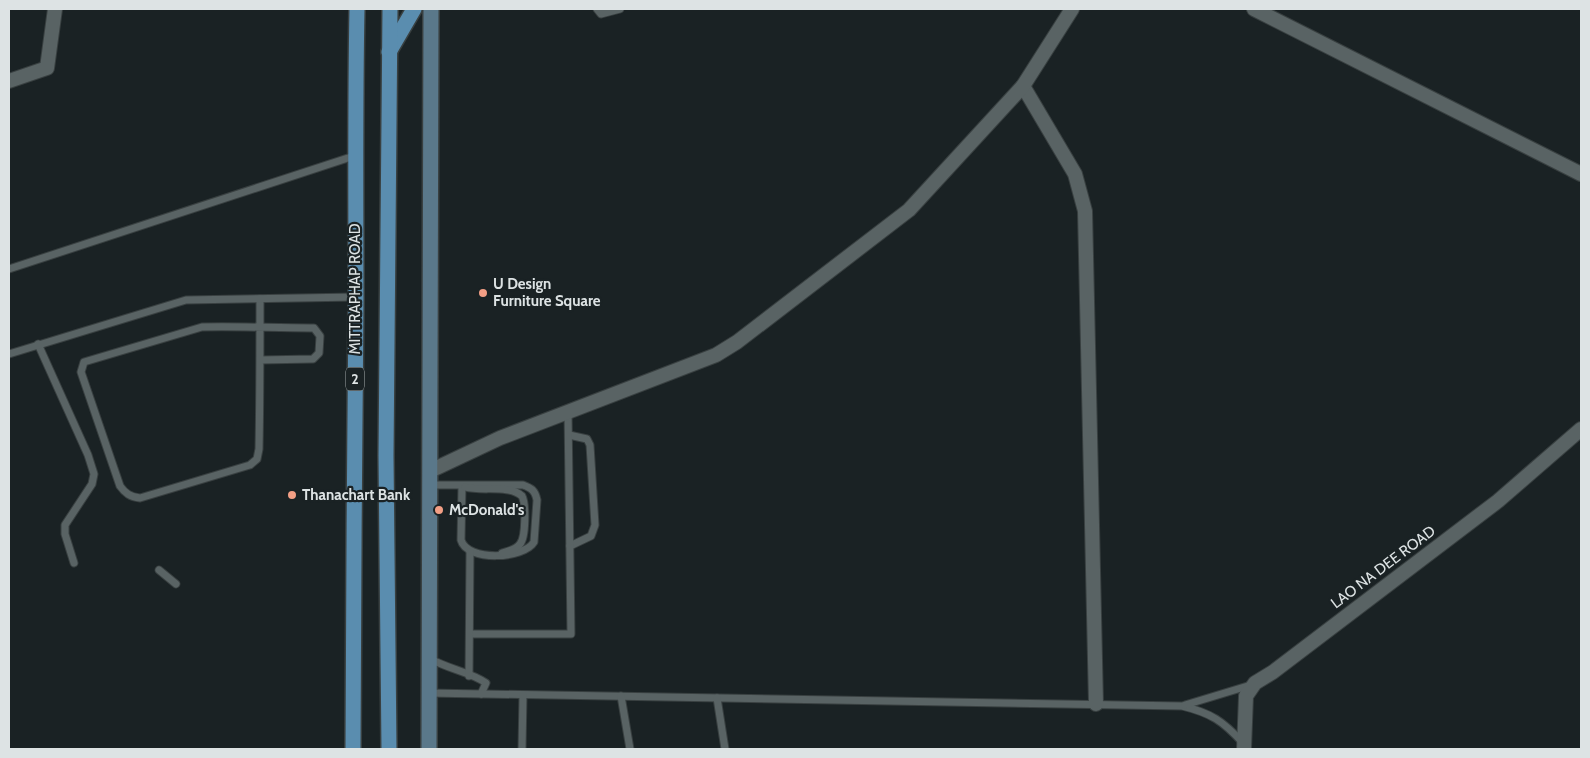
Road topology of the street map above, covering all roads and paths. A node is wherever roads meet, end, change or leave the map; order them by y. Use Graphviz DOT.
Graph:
graph roads {
  1 [pos="55,9"];
  2 [pos="357,9"];
  3 [pos="390,9"];
  4 [pos="414,9"];
  5 [pos="431,9"];
  6 [pos="597,9"];
  7 [pos="620,9"];
  8 [pos="1072,9"];
  9 [pos="1254,9"];
  10 [pos="389,52"];
  11 [pos="9,81"];
  12 [pos="1023,86"];
  13 [pos="354,156"];
  14 [pos="1581,174"];
  15 [pos="9,269"];
  16 [pos="356,297"];
  17 [pos="260,299"];
  18 [pos="260,328"];
  19 [pos="38,344"];
  20 [pos="9,354"];
  21 [pos="260,360"];
  22 [pos="568,412"];
  23 [pos="1581,429"];
  24 [pos="569,435"];
  25 [pos="430,478"];
  26 [pos="462,486"];
  27 [pos="570,546"];
  28 [pos="470,552"];
  29 [pos="498,554"];
  30 [pos="74,563"];
  31 [pos="159,570"];
  32 [pos="176,584"];
  33 [pos="470,634"];
  34 [pos="429,658"];
  35 [pos="469,676"];
  36 [pos="1255,683"];
  37 [pos="429,693"];
  38 [pos="481,694"];
  39 [pos="523,696"];
  40 [pos="621,696"];
  41 [pos="717,698"];
  42 [pos="1096,704"];
  43 [pos="1182,706"];
  44 [pos="1244,746"];
  45 [pos="353,749"];
  46 [pos="389,749"];
  47 [pos="429,749"];
  48 [pos="522,749"];
  49 [pos="630,749"];
  50 [pos="725,749"];
  1 -- 11 [label="street"];
  2 -- 13 [label="main road, MITTRAPHAP ROAD / 2"];
  3 -- 10 [label="main road"];
  4 -- 10 [label="main road"];
  5 -- 25 [label="main road"];
  6 -- 7 [label="lane"];
  8 -- 12 [label="street"];
  9 -- 14 [label="street"];
  10 -- 46 [label="main road"];
  12 -- 22 [label="street"];
  12 -- 42 [label="street"];
  13 -- 15 [label="lane"];
  13 -- 16 [label="main road, MITTRAPHAP ROAD / 2"];
  16 -- 17 [label="lane"];
  16 -- 45 [label="main road, MITTRAPHAP ROAD / 2"];
  17 -- 18 [label="lane"];
  17 -- 19 [label="lane"];
  18 -- 21 [label="lane"];
  18 -- 21 [label="lane"];
  18 -- 21 [label="lane"];
  19 -- 20 [label="lane"];
  19 -- 30 [label="lane"];
  22 -- 24 [label="lane"];
  22 -- 25 [label="street"];
  23 -- 36 [label="street, LAO NA DEE ROAD"];
  24 -- 27 [label="lane"];
  24 -- 27 [label="lane"];
  25 -- 26 [label="lane"];
  25 -- 34 [label="main road"];
  26 -- 28 [label="lane"];
  26 -- 29 [label="lane"];
  26 -- 29 [label="lane"];
  27 -- 33 [label="lane"];
  28 -- 29 [label="lane"];
  28 -- 33 [label="lane"];
  31 -- 32 [label="lane"];
  33 -- 35 [label="lane"];
  34 -- 35 [label="lane"];
  34 -- 37 [label="main road"];
  35 -- 38 [label="lane"];
  36 -- 43 [label="lane"];
  36 -- 44 [label="street"];
  37 -- 38 [label="lane"];
  37 -- 47 [label="main road"];
  38 -- 39 [label="lane"];
  39 -- 40 [label="lane"];
  39 -- 48 [label="lane"];
  40 -- 41 [label="lane"];
  40 -- 49 [label="lane"];
  41 -- 42 [label="lane"];
  41 -- 50 [label="lane"];
  42 -- 43 [label="lane"];
  43 -- 44 [label="lane"];
}
